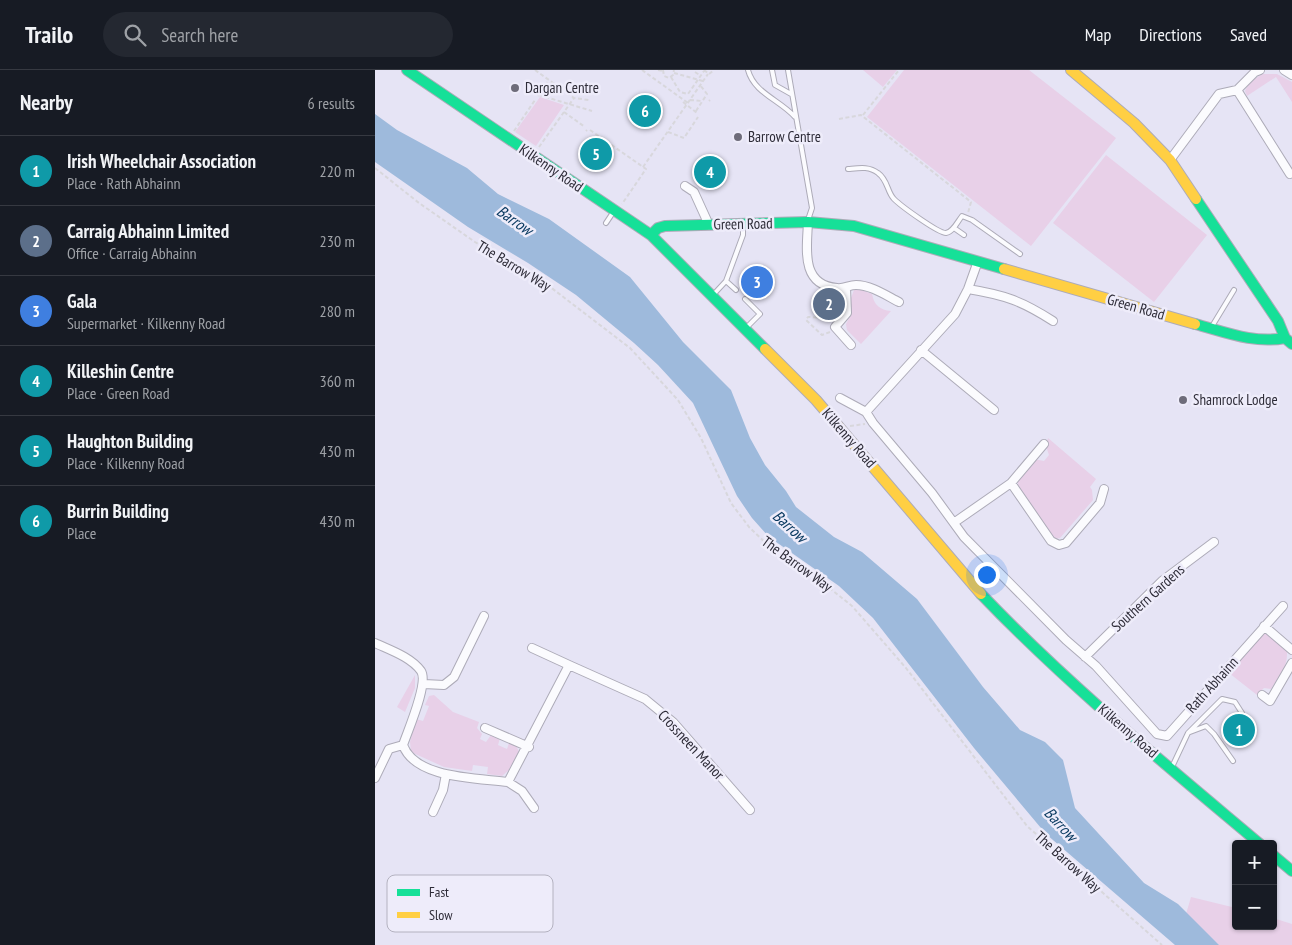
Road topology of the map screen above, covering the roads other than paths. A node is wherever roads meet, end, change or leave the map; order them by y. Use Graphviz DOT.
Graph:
graph roads {
  1 [pos="407,70"];
  2 [pos="748,70"];
  3 [pos="773,70"];
  4 [pos="788,70"];
  5 [pos="1071,70"];
  6 [pos="1261,70"];
  7 [pos="1284,70"];
  8 [pos="1292,75"];
  9 [pos="1237,90"];
  10 [pos="791,94"];
  11 [pos="796,119"];
  12 [pos="1170,160"];
  13 [pos="848,169"];
  14 [pos="1290,174"];
  15 [pos="685,186"];
  16 [pos="615,211"];
  17 [pos="808,222"];
  18 [pos="606,223"];
  19 [pos="743,224"];
  20 [pos="709,225"];
  21 [pos="954,228"];
  22 [pos="651,235"];
  23 [pos="964,235"];
  24 [pos="1020,254"];
  25 [pos="978,261"];
  26 [pos="726,281"];
  27 [pos="846,288"];
  28 [pos="968,289"];
  29 [pos="736,290"];
  30 [pos="1234,290"];
  31 [pos="713,295"];
  32 [pos="745,299"];
  33 [pos="899,302"];
  34 [pos="1053,321"];
  35 [pos="747,328"];
  36 [pos="1211,328"];
  37 [pos="1289,341"];
  38 [pos="851,345"];
  39 [pos="921,350"];
  40 [pos="840,398"];
  41 [pos="994,410"];
  42 [pos="866,412"];
  43 [pos="1044,444"];
  44 [pos="1011,483"];
  45 [pos="1104,489"];
  46 [pos="955,522"];
  47 [pos="1214,542"];
  48 [pos="1283,606"];
  49 [pos="484,616"];
  50 [pos="1264,626"];
  51 [pos="375,643"];
  52 [pos="532,648"];
  53 [pos="1292,650"];
  54 [pos="1085,657"];
  55 [pos="1292,663"];
  56 [pos="569,665"];
  57 [pos="424,684"];
  58 [pos="1262,695"];
  59 [pos="1242,713"];
  60 [pos="485,728"];
  61 [pos="1188,733"];
  62 [pos="403,745"];
  63 [pos="529,747"];
  64 [pos="1233,761"];
  65 [pos="1171,769"];
  66 [pos="446,774"];
  67 [pos="375,778"];
  68 [pos="509,782"];
  69 [pos="534,808"];
  70 [pos="751,810"];
  71 [pos="433,812"];
  72 [pos="1255,840"];
  73 [pos="1277,858"];
  74 [pos="1292,871"];
  1 -- 16 [label="main road, Kilkenny Road"];
  2 -- 11 [label="lane"];
  3 -- 10 [label="lane"];
  4 -- 10 [label="lane"];
  5 -- 12 [label="main road, Green Road"];
  6 -- 9 [label="street"];
  7 -- 8 [label="street"];
  9 -- 12 [label="street"];
  9 -- 14 [label="street"];
  10 -- 11 [label="lane"];
  11 -- 17 [label="lane"];
  12 -- 37 [label="main road, Green Road"];
  13 -- 21 [label="lane"];
  15 -- 20 [label="street"];
  16 -- 18 [label="lane"];
  16 -- 22 [label="main road, Kilkenny Road"];
  17 -- 19 [label="main road, Green Road"];
  17 -- 25 [label="main road, Green Road"];
  17 -- 27 [label="street"];
  19 -- 20 [label="main road, Green Road"];
  19 -- 26 [label="lane"];
  20 -- 22 [label="main road, Green Road"];
  21 -- 23 [label="lane"];
  21 -- 24 [label="lane"];
  22 -- 31 [label="main road, Kilkenny Road"];
  25 -- 28 [label="street"];
  25 -- 36 [label="main road, Green Road"];
  26 -- 29 [label="lane"];
  26 -- 31 [label="lane"];
  27 -- 33 [label="street"];
  27 -- 38 [label="street"];
  28 -- 34 [label="street"];
  28 -- 39 [label="street"];
  30 -- 36 [label="lane"];
  31 -- 35 [label="main road, Kilkenny Road"];
  32 -- 35 [label="lane"];
  35 -- 65 [label="main road, Kilkenny Road"];
  36 -- 37 [label="main road, Green Road"];
  39 -- 41 [label="street"];
  39 -- 42 [label="street"];
  40 -- 42 [label="street"];
  42 -- 46 [label="street"];
  43 -- 44 [label="street"];
  44 -- 45 [label="street"];
  44 -- 46 [label="street"];
  46 -- 54 [label="street"];
  47 -- 54 [label="street, Southern Gardens"];
  48 -- 50 [label="street, Rath Abhainn"];
  49 -- 57 [label="street"];
  50 -- 53 [label="street"];
  50 -- 54 [label="street, Rath Abhainn"];
  51 -- 57 [label="street"];
  52 -- 56 [label="street, Crossneen Manor"];
  55 -- 58 [label="street"];
  56 -- 63 [label="street"];
  56 -- 70 [label="street, Crossneen Manor"];
  57 -- 62 [label="street"];
  59 -- 61 [label="lane"];
  60 -- 63 [label="street"];
  61 -- 64 [label="lane"];
  61 -- 65 [label="lane"];
  62 -- 66 [label="street"];
  62 -- 67 [label="street"];
  63 -- 68 [label="street"];
  65 -- 72 [label="main road, Kilkenny Road"];
  66 -- 68 [label="street"];
  66 -- 71 [label="street"];
  68 -- 69 [label="street"];
  73 -- 74 [label="main road"];
}
